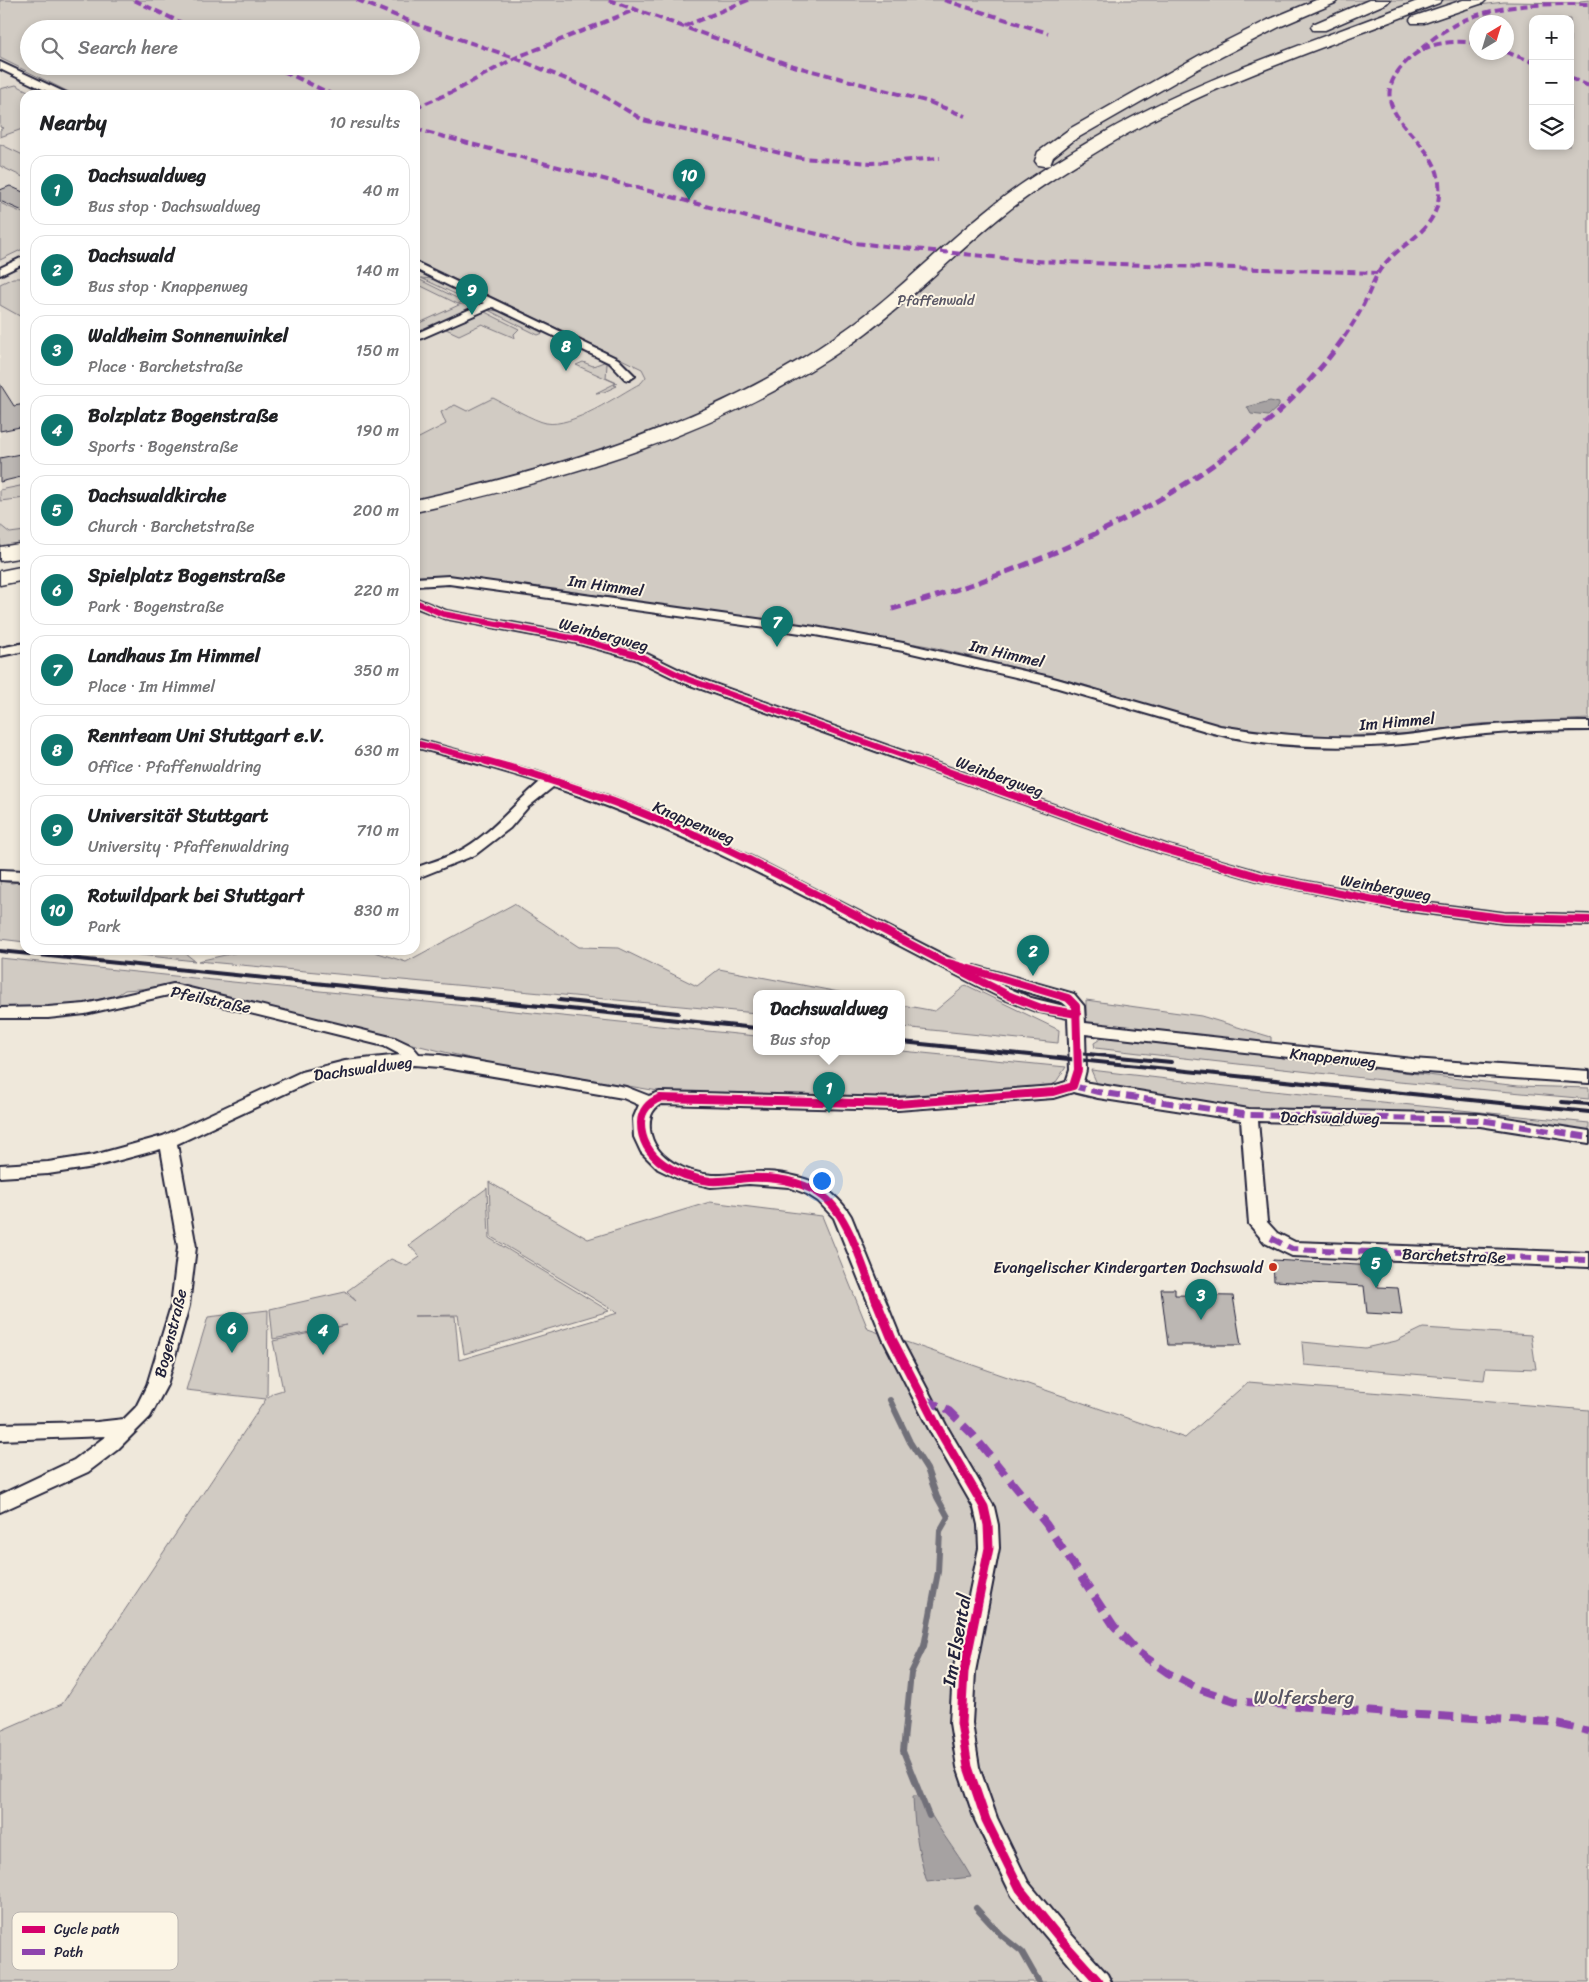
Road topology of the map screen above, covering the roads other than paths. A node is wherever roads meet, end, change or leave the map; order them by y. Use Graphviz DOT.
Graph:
graph roads {
  1 [pos="1330,0"];
  2 [pos="1382,0"];
  3 [pos="1407,0"];
  4 [pos="1434,0"];
  5 [pos="1478,0"];
  6 [pos="1377,17"];
  7 [pos="1291,41"];
  8 [pos="0,65"];
  9 [pos="20,75"];
  10 [pos="21,75"];
  11 [pos="52,90"];
  12 [pos="1096,146"];
  13 [pos="1044,161"];
  14 [pos="20,262"];
  15 [pos="420,267"];
  16 [pos="0,272"];
  17 [pos="493,303"];
  18 [pos="420,336"];
  19 [pos="629,376"];
  20 [pos="420,493"];
  21 [pos="420,505"];
  22 [pos="20,551"];
  23 [pos="0,554"];
  24 [pos="20,562"];
  25 [pos="0,565"];
  26 [pos="20,574"];
  27 [pos="0,578"];
  28 [pos="420,582"];
  29 [pos="20,587"];
  30 [pos="0,591"];
  31 [pos="420,604"];
  32 [pos="20,648"];
  33 [pos="0,652"];
  34 [pos="1589,726"];
  35 [pos="420,743"];
  36 [pos="550,781"];
  37 [pos="420,872"];
  38 [pos="0,874"];
  39 [pos="20,876"];
  40 [pos="1589,920"];
  41 [pos="0,1013"];
  42 [pos="1077,1021"];
  43 [pos="414,1059"];
  44 [pos="1589,1077"];
  45 [pos="1072,1086"];
  46 [pos="650,1102"];
  47 [pos="1249,1115"];
  48 [pos="1589,1137"];
  49 [pos="168,1142"];
  50 [pos="0,1171"];
  51 [pos="1589,1260"];
  52 [pos="128,1426"];
  53 [pos="0,1432"];
  54 [pos="0,1504"];
  55 [pos="1099,1982"];
  1 -- 13 [label="highway"];
  2 -- 7 [label="highway"];
  3 -- 6 [label="highway"];
  4 -- 6 [label="highway"];
  5 -- 12 [label="highway"];
  6 -- 7 [label="highway"];
  6 -- 12 [label="highway"];
  7 -- 13 [label="highway"];
  8 -- 9 [label="street"];
  10 -- 11 [label="street"];
  12 -- 21 [label="highway"];
  13 -- 20 [label="highway"];
  14 -- 16 [label="street"];
  15 -- 17 [label="street"];
  17 -- 18 [label="street"];
  17 -- 19 [label="street"];
  22 -- 23 [label="highway"];
  24 -- 25 [label="highway"];
  26 -- 27 [label="highway"];
  28 -- 34 [label="street, Im Himmel"];
  29 -- 30 [label="highway"];
  31 -- 40 [label="street, Weinbergweg"];
  32 -- 33 [label="street"];
  35 -- 36 [label="street, Knappenweg"];
  36 -- 37 [label="street"];
  36 -- 42 [label="street, Knappenweg"];
  38 -- 39 [label="street"];
  41 -- 43 [label="street, Pfeilstraße"];
  42 -- 44 [label="street, Knappenweg"];
  42 -- 45 [label="street"];
  43 -- 46 [label="street, Dachswaldweg"];
  43 -- 49 [label="street, Dachswaldweg"];
  45 -- 46 [label="street, Dachswaldweg"];
  45 -- 47 [label="street, Dachswaldweg"];
  46 -- 55 [label="street, Im Elsental"];
  47 -- 48 [label="street, Dachswaldweg"];
  47 -- 51 [label="street, Barchetstraße"];
  49 -- 50 [label="street, Dachswaldweg"];
  49 -- 52 [label="street, Bogenstraße"];
  52 -- 53 [label="street"];
  52 -- 54 [label="street, Bogenstraße"];
}
